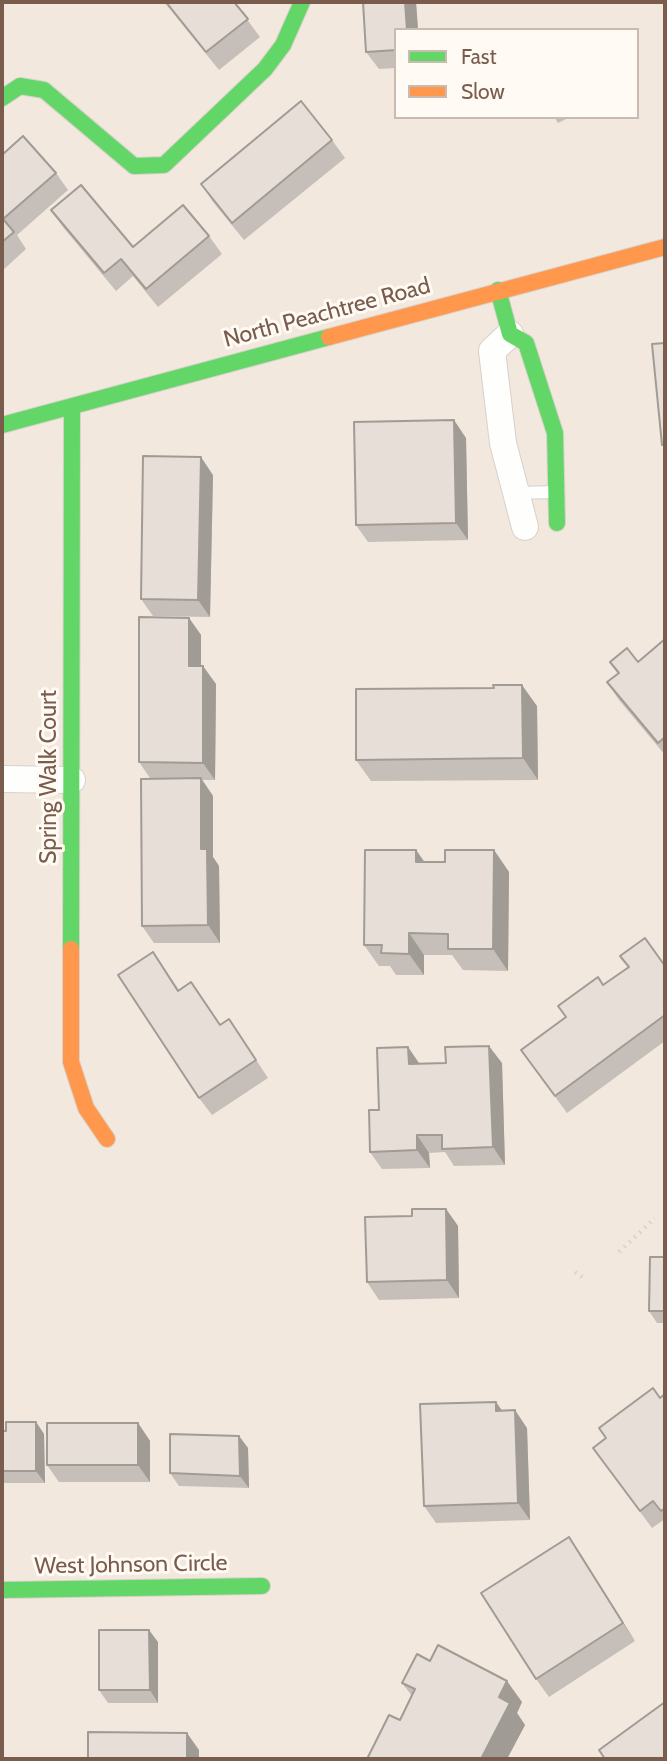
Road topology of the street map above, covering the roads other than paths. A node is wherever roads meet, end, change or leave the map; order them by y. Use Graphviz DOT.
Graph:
graph roads {
  1 [pos="302,2"];
  2 [pos="2,98"];
  3 [pos="665,247"];
  4 [pos="498,290"];
  5 [pos="510,334"];
  6 [pos="72,405"];
  7 [pos="2,425"];
  8 [pos="557,492"];
  9 [pos="516,493"];
  10 [pos="557,523"];
  11 [pos="525,527"];
  12 [pos="2,779"];
  13 [pos="72,780"];
  14 [pos="107,1139"];
  15 [pos="262,1586"];
  16 [pos="2,1590"];
  1 -- 2 [label="street"];
  3 -- 4 [label="street, North Peachtree Road"];
  4 -- 5 [label="street"];
  4 -- 6 [label="street, North Peachtree Road"];
  5 -- 8 [label="street"];
  5 -- 9 [label="street"];
  6 -- 7 [label="street, North Peachtree Road"];
  6 -- 13 [label="street, Spring Walk Court"];
  8 -- 9 [label="lane"];
  8 -- 10 [label="street"];
  9 -- 11 [label="street"];
  12 -- 13 [label="street"];
  13 -- 14 [label="street, Spring Walk Court"];
  15 -- 16 [label="street, West Johnson Circle"];
}
